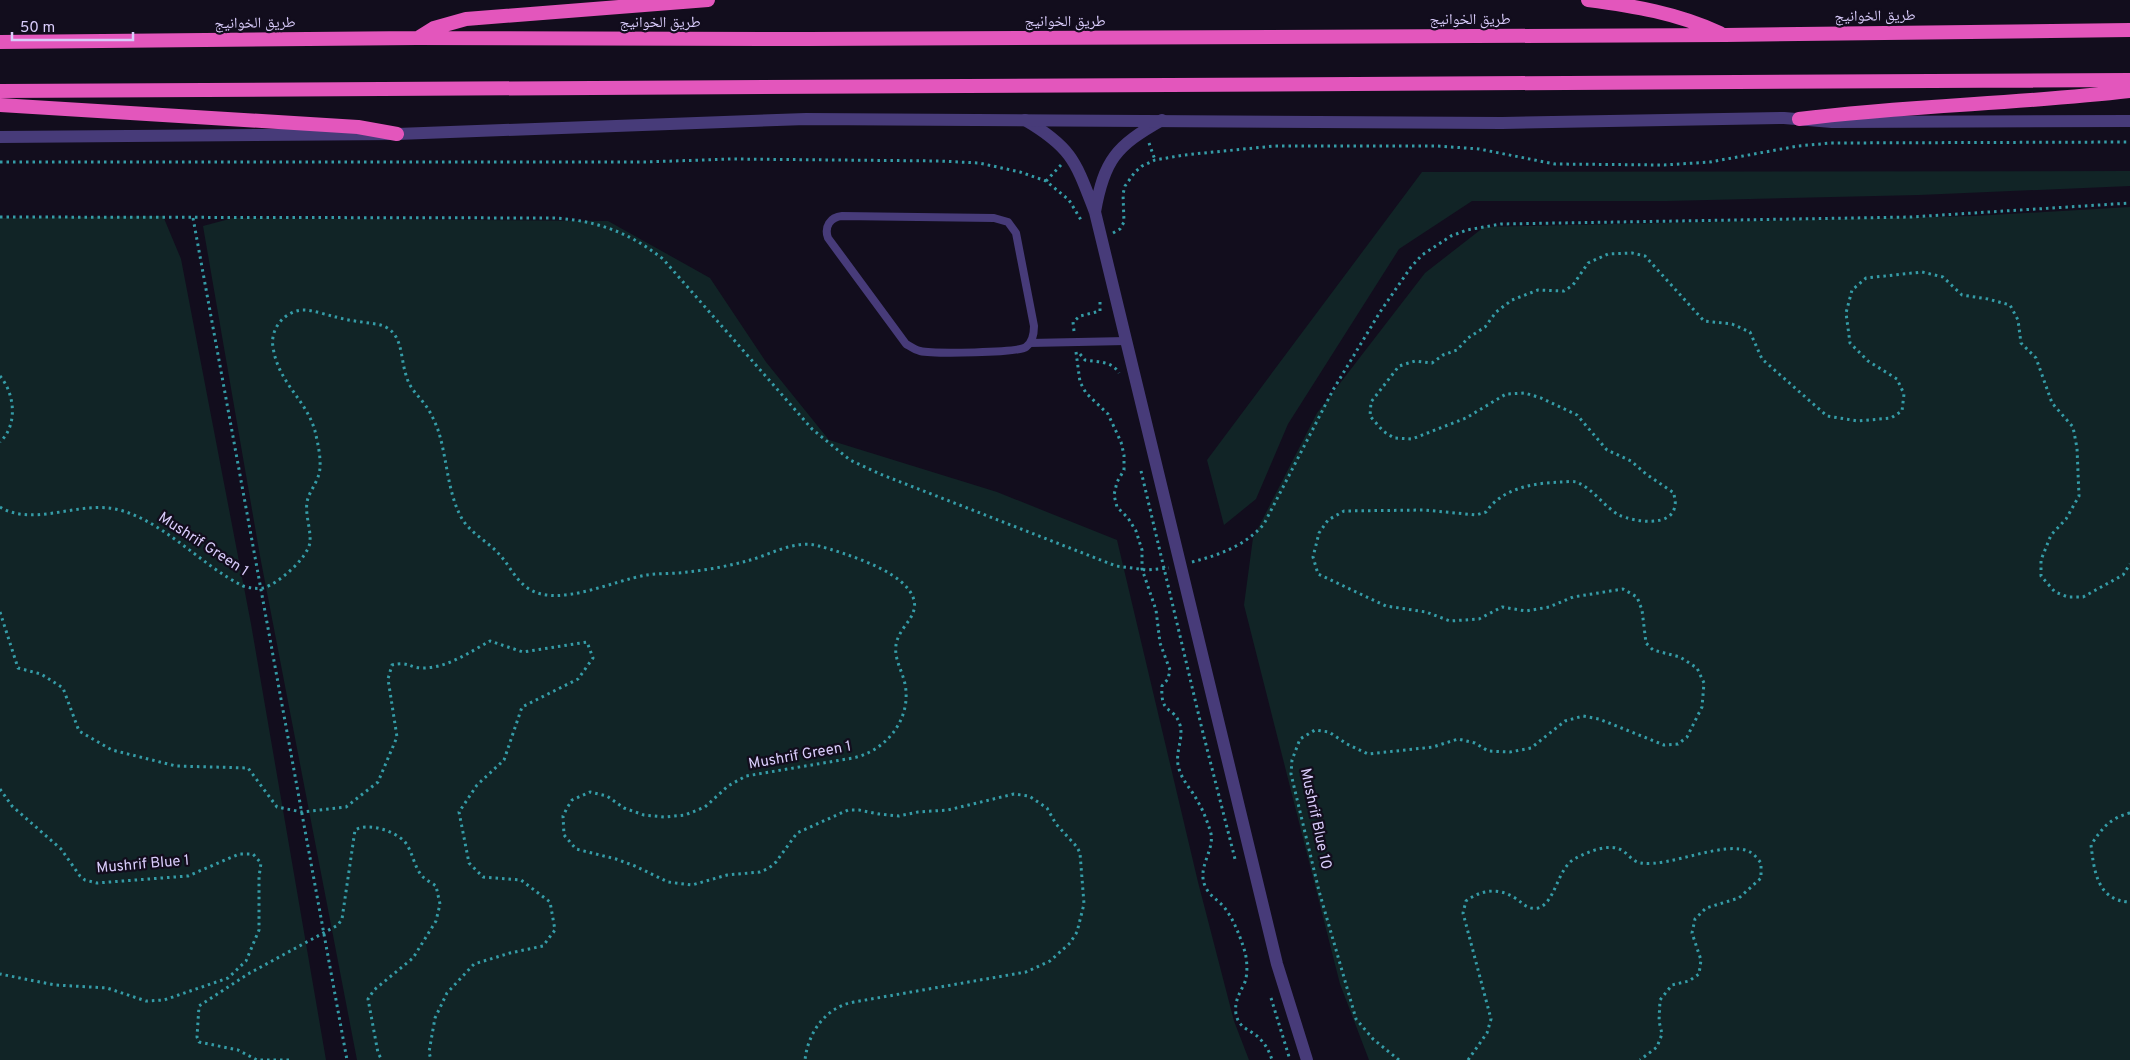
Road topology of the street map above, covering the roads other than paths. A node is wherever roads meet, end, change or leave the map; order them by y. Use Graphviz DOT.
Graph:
graph roads {
  1 [pos="708,0"];
  2 [pos="1588,0"];
  3 [pos="2130,30"];
  4 [pos="1725,35"];
  5 [pos="417,38"];
  6 [pos="0,42"];
  7 [pos="2130,80"];
  8 [pos="0,91"];
  9 [pos="2130,91"];
  10 [pos="0,105"];
  11 [pos="1799,119"];
  12 [pos="1025,120"];
  13 [pos="1162,120"];
  14 [pos="2130,121"];
  15 [pos="397,134"];
  16 [pos="0,137"];
  17 [pos="1095,212"];
  18 [pos="1126,341"];
  19 [pos="1030,344"];
  20 [pos="1307,1060"];
  1 -- 5 [label="highway"];
  2 -- 4 [label="highway"];
  3 -- 4 [label="highway, طريق الخوانيج"];
  4 -- 5 [label="highway, طريق الخوانيج"];
  5 -- 6 [label="highway, طريق الخوانيج"];
  7 -- 8 [label="highway"];
  9 -- 11 [label="highway"];
  10 -- 15 [label="highway"];
  11 -- 13 [label="street"];
  11 -- 14 [label="street"];
  12 -- 13 [label="street"];
  12 -- 15 [label="street"];
  12 -- 17 [label="street"];
  13 -- 17 [label="street"];
  15 -- 16 [label="street"];
  17 -- 18 [label="street"];
  18 -- 19 [label="lane"];
  18 -- 20 [label="street"];
  19 -- 19 [label="lane"];
}
